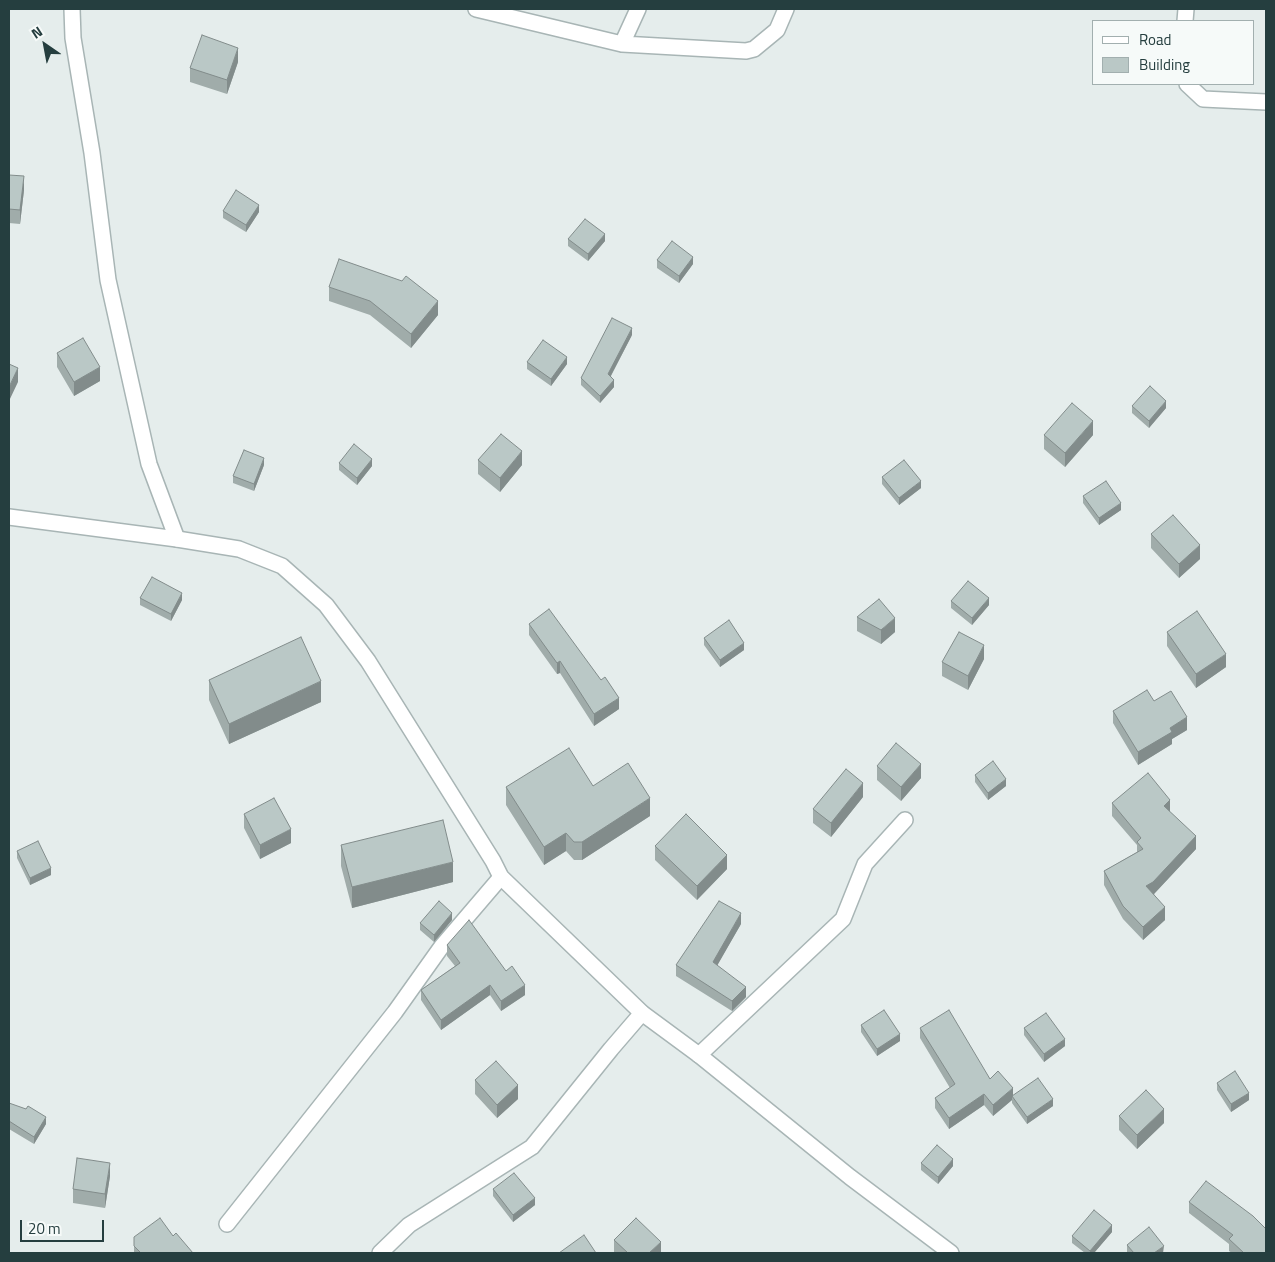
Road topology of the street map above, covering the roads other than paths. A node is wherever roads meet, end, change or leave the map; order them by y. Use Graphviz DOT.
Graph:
graph roads {
  1 [pos="72,9"];
  2 [pos="476,9"];
  3 [pos="638,9"];
  4 [pos="786,9"];
  5 [pos="622,44"];
  6 [pos="1188,85"];
  7 [pos="1266,102"];
  8 [pos="9,517"];
  9 [pos="177,539"];
  10 [pos="905,820"];
  11 [pos="501,878"];
  12 [pos="642,1013"];
  13 [pos="699,1055"];
  14 [pos="227,1224"];
  15 [pos="380,1253"];
  16 [pos="951,1253"];
  1 -- 9 [label="street"];
  2 -- 5 [label="street"];
  3 -- 5 [label="street"];
  4 -- 5 [label="street"];
  6 -- 7 [label="street"];
  8 -- 9 [label="street"];
  9 -- 11 [label="street"];
  10 -- 13 [label="street"];
  11 -- 12 [label="street"];
  11 -- 14 [label="street"];
  12 -- 13 [label="street"];
  12 -- 15 [label="street"];
  13 -- 16 [label="street"];
}
